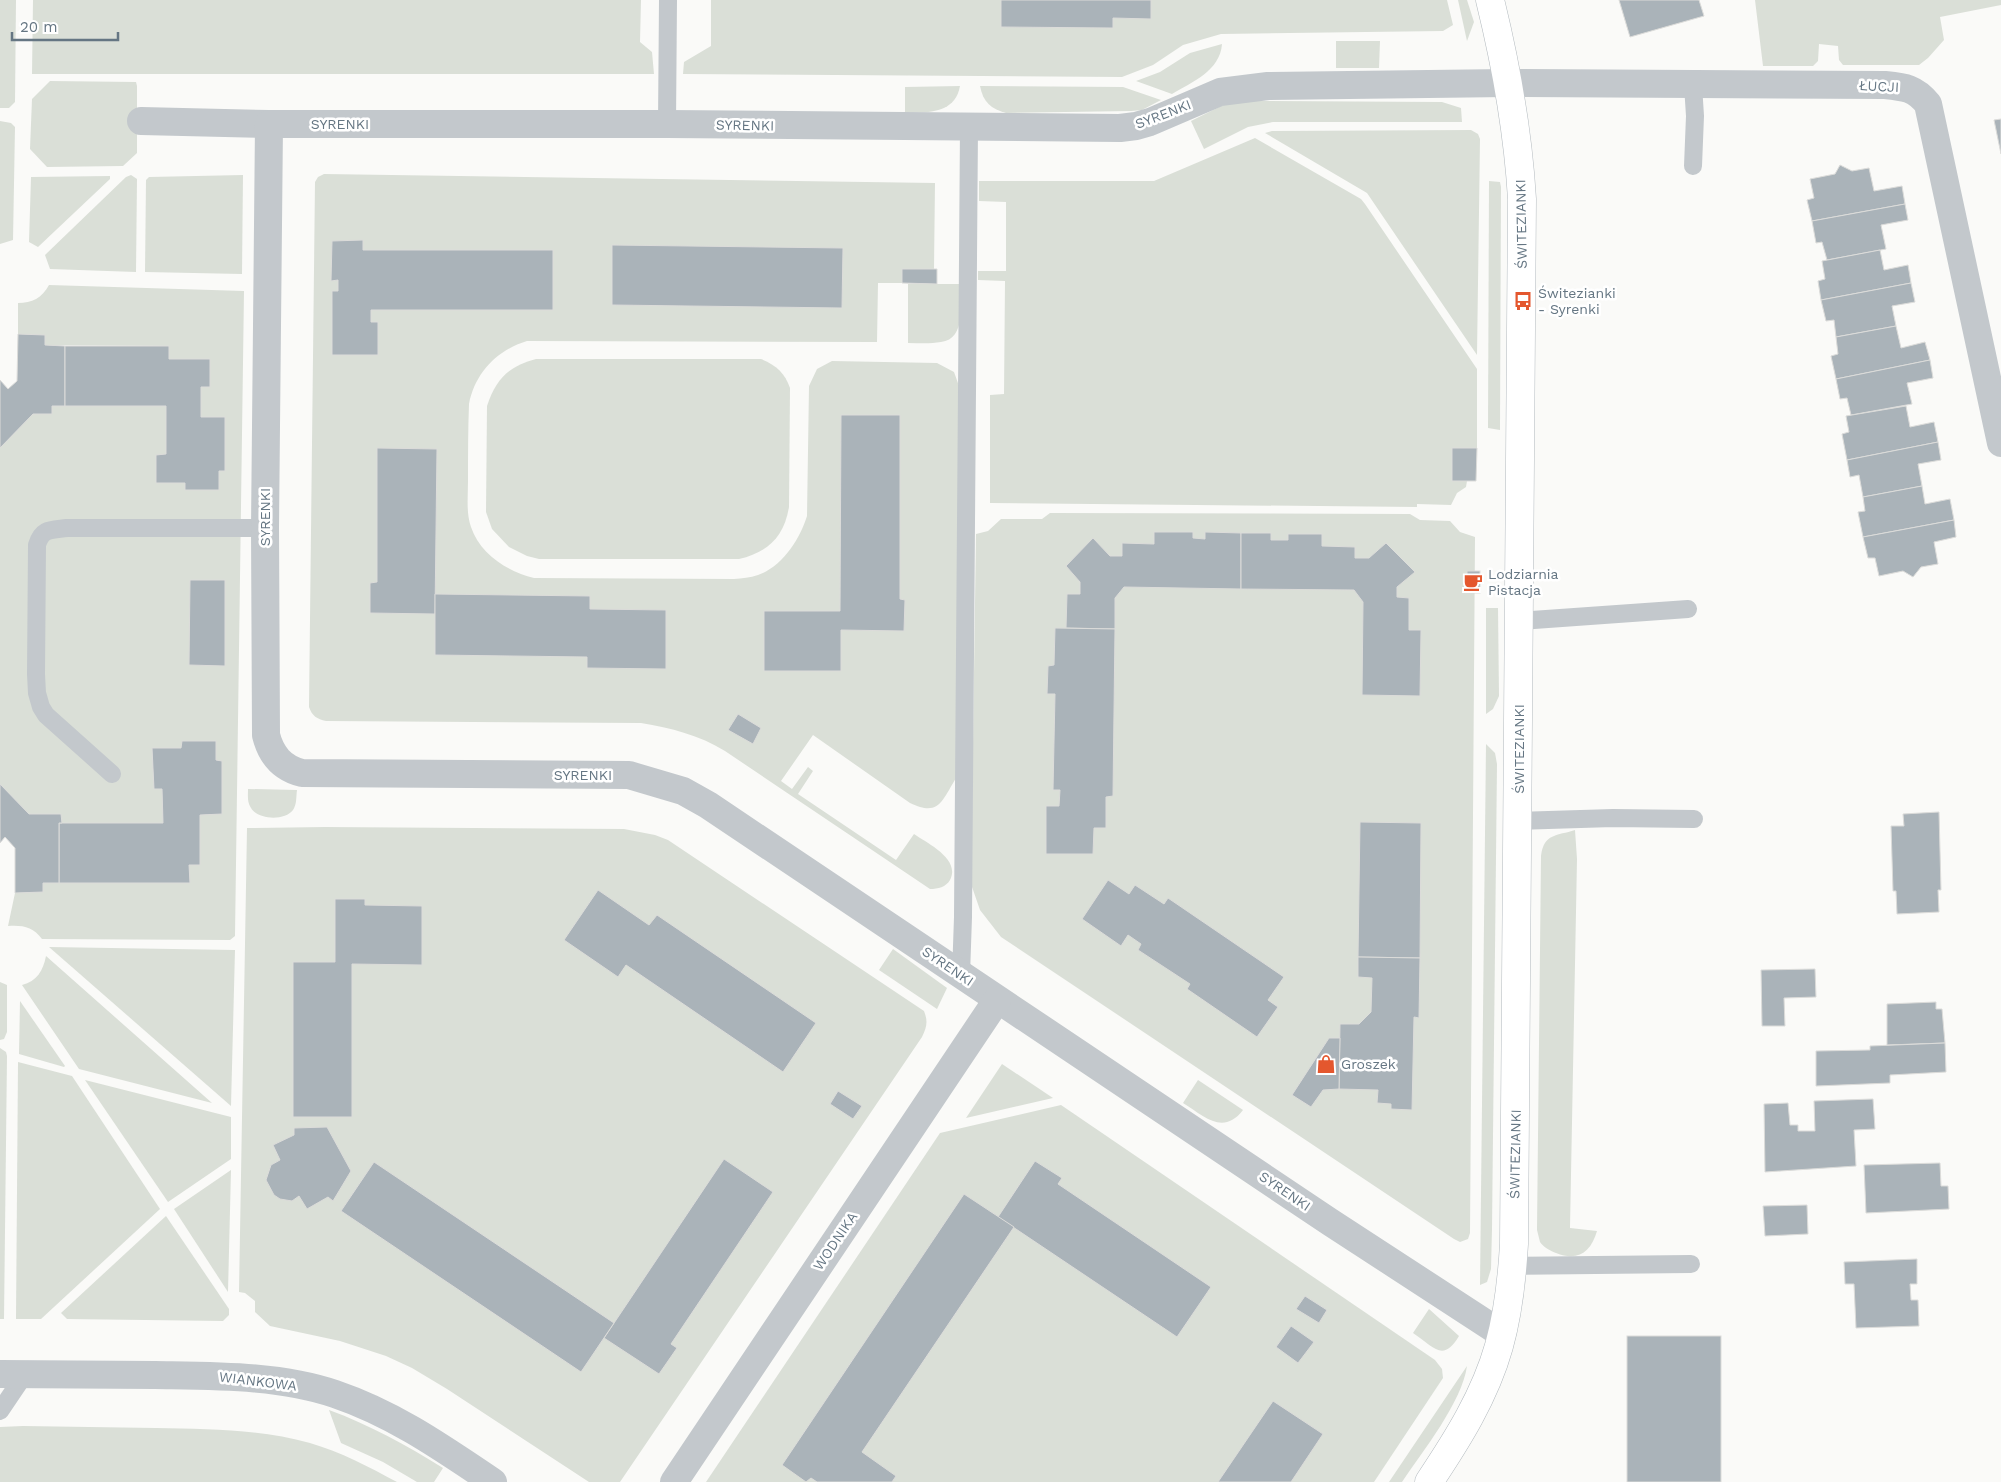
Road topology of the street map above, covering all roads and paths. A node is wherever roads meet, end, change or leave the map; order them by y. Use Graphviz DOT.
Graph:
graph roads {
  1 [pos="668,0"];
  2 [pos="1490,0"];
  3 [pos="1508,83"];
  4 [pos="1693,85"];
  5 [pos="141,121"];
  6 [pos="269,124"];
  7 [pos="667,124"];
  8 [pos="969,127"];
  9 [pos="1693,166"];
  10 [pos="2001,443"];
  11 [pos="265,528"];
  12 [pos="1688,609"];
  13 [pos="1519,621"];
  14 [pos="112,774"];
  15 [pos="1694,819"];
  16 [pos="1518,821"];
  17 [pos="961,975"];
  18 [pos="997,1000"];
  19 [pos="1691,1264"];
  20 [pos="1512,1266"];
  21 [pos="1502,1334"];
  22 [pos="13,1374"];
  23 [pos="0,1411"];
  24 [pos="492,1482"];
  25 [pos="674,1482"];
  26 [pos="1429,1482"];
  1 -- 7 [label="lane"];
  2 -- 3 [label="street, ŚWITEZIANKI"];
  3 -- 4 [label="street, ŁUCJI"];
  3 -- 8 [label="street, SYRENKI"];
  3 -- 13 [label="street, ŚWITEZIANKI"];
  4 -- 9 [label="lane"];
  4 -- 10 [label="street, ŁUCJI"];
  5 -- 6 [label="street"];
  6 -- 7 [label="street, SYRENKI"];
  6 -- 11 [label="street, SYRENKI"];
  7 -- 8 [label="street, SYRENKI"];
  8 -- 17 [label="lane"];
  11 -- 14 [label="lane"];
  11 -- 17 [label="street, SYRENKI"];
  12 -- 13 [label="lane"];
  13 -- 16 [label="street, ŚWITEZIANKI"];
  15 -- 16 [label="lane"];
  16 -- 20 [label="street, ŚWITEZIANKI"];
  17 -- 18 [label="street, SYRENKI"];
  18 -- 21 [label="street, SYRENKI"];
  18 -- 25 [label="street, WODNIKA"];
  19 -- 20 [label="lane"];
  20 -- 21 [label="street, ŚWITEZIANKI"];
  21 -- 26 [label="street, ŚWITEZIANKI"];
  22 -- 23 [label="lane"];
  22 -- 24 [label="street, WIANKOWA"];
}
